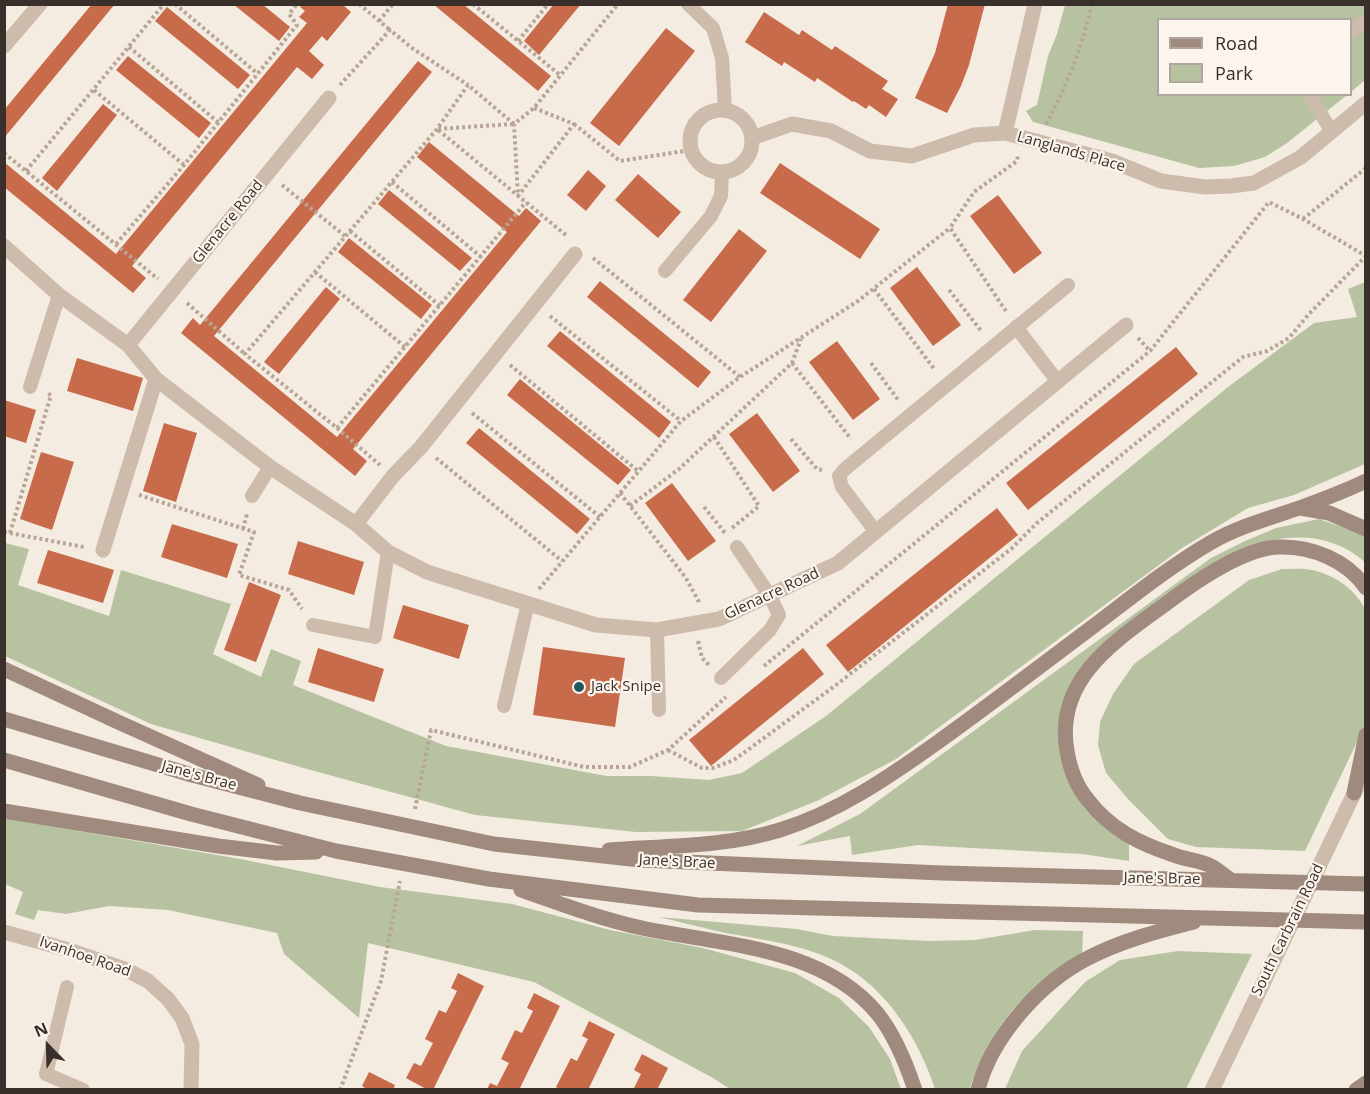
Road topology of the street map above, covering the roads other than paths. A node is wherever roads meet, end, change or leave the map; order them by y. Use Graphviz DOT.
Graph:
graph roads {
  1 [pos="40,4"];
  2 [pos="688,4"];
  3 [pos="1035,4"];
  4 [pos="1362,23"];
  5 [pos="1352,31"];
  6 [pos="4,46"];
  7 [pos="1310,96"];
  8 [pos="329,98"];
  9 [pos="1365,103"];
  10 [pos="726,110"];
  11 [pos="1332,132"];
  12 [pos="1005,133"];
  13 [pos="752,138"];
  14 [pos="722,173"];
  15 [pos="4,246"];
  16 [pos="578,250"];
  17 [pos="665,271"];
  18 [pos="1068,285"];
  19 [pos="59,295"];
  20 [pos="1126,325"];
  21 [pos="1016,327"];
  22 [pos="128,345"];
  23 [pos="156,379"];
  24 [pos="1058,382"];
  25 [pos="30,387"];
  26 [pos="270,466"];
  27 [pos="1365,481"];
  28 [pos="252,496"];
  29 [pos="1300,508"];
  30 [pos="356,524"];
  31 [pos="1365,529"];
  32 [pos="876,532"];
  33 [pos="737,548"];
  34 [pos="103,550"];
  35 [pos="388,552"];
  36 [pos="1365,588"];
  37 [pos="770,596"];
  38 [pos="528,603"];
  39 [pos="313,625"];
  40 [pos="657,630"];
  41 [pos="4,669"];
  42 [pos="721,678"];
  43 [pos="504,706"];
  44 [pos="659,710"];
  45 [pos="4,719"];
  46 [pos="1365,735"];
  47 [pos="4,760"];
  48 [pos="1365,770"];
  49 [pos="1354,793"];
  50 [pos="300,803"];
  51 [pos="4,811"];
  52 [pos="336,851"];
  53 [pos="570,852"];
  54 [pos="489,879"];
  55 [pos="1231,880"];
  56 [pos="1365,884"];
  57 [pos="1214,918"];
  58 [pos="1365,922"];
  59 [pos="4,932"];
  60 [pos="67,987"];
  61 [pos="1365,1083"];
  62 [pos="83,1089"];
  63 [pos="191,1089"];
  64 [pos="915,1089"];
  65 [pos="978,1089"];
  66 [pos="1212,1089"];
  67 [pos="1356,1089"];
  1 -- 6 [label="street"];
  2 -- 10 [label="lane"];
  3 -- 12 [label="street"];
  4 -- 5 [label="lane"];
  7 -- 11 [label="lane"];
  8 -- 22 [label="street, Glenacre Road"];
  9 -- 11 [label="street"];
  10 -- 13 [label="street"];
  10 -- 14 [label="street"];
  11 -- 12 [label="street, Langlands Place"];
  12 -- 13 [label="street, Langlands Place"];
  13 -- 14 [label="street"];
  14 -- 17 [label="lane"];
  15 -- 19 [label="street, Glenacre Road"];
  16 -- 30 [label="street"];
  18 -- 21 [label="lane"];
  19 -- 22 [label="street, Glenacre Road"];
  19 -- 25 [label="lane"];
  20 -- 24 [label="street, Glenacre Road"];
  21 -- 24 [label="lane"];
  21 -- 32 [label="lane"];
  22 -- 23 [label="street, Glenacre Road"];
  23 -- 26 [label="street, Glenacre Road"];
  23 -- 34 [label="street"];
  24 -- 32 [label="street, Glenacre Road"];
  26 -- 28 [label="lane"];
  26 -- 30 [label="street, Glenacre Road"];
  27 -- 29 [label="main road"];
  29 -- 31 [label="main road"];
  29 -- 53 [label="main road"];
  30 -- 35 [label="street, Glenacre Road"];
  32 -- 37 [label="street, Glenacre Road"];
  33 -- 37 [label="lane"];
  35 -- 38 [label="street, Glenacre Road"];
  35 -- 39 [label="lane"];
  36 -- 55 [label="main road"];
  37 -- 40 [label="street, Glenacre Road"];
  37 -- 42 [label="lane"];
  38 -- 40 [label="street, Glenacre Road"];
  38 -- 43 [label="lane"];
  40 -- 44 [label="lane"];
  41 -- 50 [label="main road"];
  45 -- 50 [label="main road, Jane's Brae"];
  46 -- 49 [label="main road"];
  47 -- 52 [label="main road"];
  48 -- 49 [label="street, South Carbrain Road"];
  49 -- 66 [label="street, South Carbrain Road"];
  50 -- 53 [label="main road, Jane's Brae"];
  51 -- 52 [label="main road"];
  52 -- 54 [label="main road"];
  53 -- 55 [label="main road, Jane's Brae"];
  54 -- 57 [label="main road"];
  54 -- 64 [label="main road"];
  55 -- 56 [label="main road, Jane's Brae"];
  57 -- 58 [label="main road"];
  57 -- 65 [label="main road"];
  59 -- 63 [label="street, Ivanhoe Road"];
  60 -- 62 [label="lane"];
  61 -- 67 [label="main road"];
}
